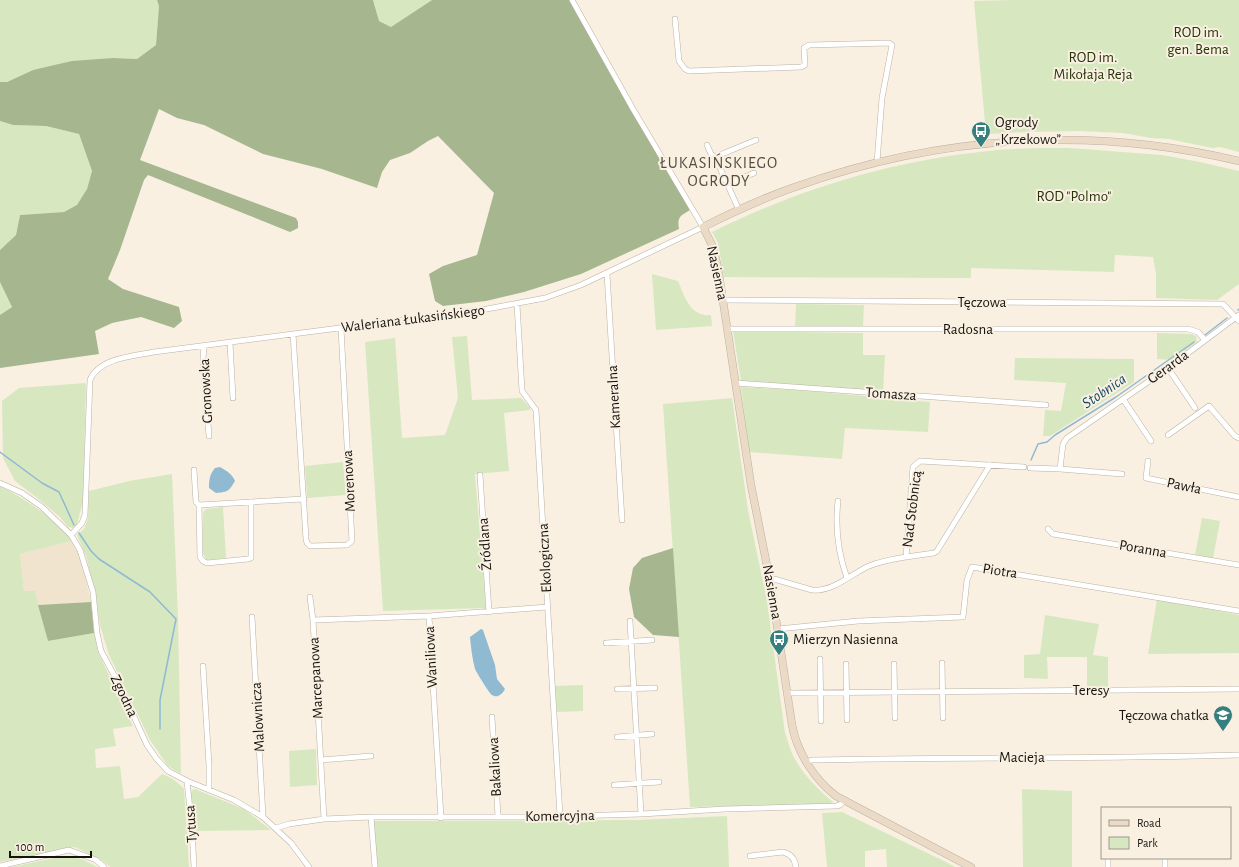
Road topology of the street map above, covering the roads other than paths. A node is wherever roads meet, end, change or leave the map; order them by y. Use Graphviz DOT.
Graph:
graph roads {
  1 [pos="572,0"];
  2 [pos="675,19"];
  3 [pos="756,140"];
  4 [pos="707,144"];
  5 [pos="715,157"];
  6 [pos="1239,161"];
  7 [pos="877,162"];
  8 [pos="754,173"];
  9 [pos="728,184"];
  10 [pos="739,210"];
  11 [pos="703,227"];
  12 [pos="607,274"];
  13 [pos="723,300"];
  14 [pos="517,304"];
  15 [pos="1238,317"];
  16 [pos="341,328"];
  17 [pos="728,329"];
  18 [pos="293,334"];
  19 [pos="1205,340"];
  20 [pos="230,343"];
  21 [pos="204,346"];
  22 [pos="1168,368"];
  23 [pos="736,383"];
  24 [pos="233,398"];
  25 [pos="1123,399"];
  26 [pos="1046,405"];
  27 [pos="1195,408"];
  28 [pos="1168,435"];
  29 [pos="208,436"];
  30 [pos="1239,438"];
  31 [pos="1151,442"];
  32 [pos="1148,461"];
  33 [pos="990,464"];
  34 [pos="1024,467"];
  35 [pos="1030,468"];
  36 [pos="1060,469"];
  37 [pos="194,470"];
  38 [pos="1122,474"];
  39 [pos="480,475"];
  40 [pos="0,483"];
  41 [pos="1239,497"];
  42 [pos="304,499"];
  43 [pos="838,501"];
  44 [pos="251,502"];
  45 [pos="199,505"];
  46 [pos="622,520"];
  47 [pos="1048,529"];
  48 [pos="71,535"];
  49 [pos="906,557"];
  50 [pos="1239,565"];
  51 [pos="847,578"];
  52 [pos="770,580"];
  53 [pos="310,597"];
  54 [pos="548,607"];
  55 [pos="1239,611"];
  56 [pos="489,612"];
  57 [pos="429,616"];
  58 [pos="252,617"];
  59 [pos="313,620"];
  60 [pos="630,621"];
  61 [pos="778,629"];
  62 [pos="652,640"];
  63 [pos="631,641"];
  64 [pos="606,643"];
  65 [pos="820,659"];
  66 [pos="942,663"];
  67 [pos="846,664"];
  68 [pos="894,664"];
  69 [pos="203,666"];
  70 [pos="655,688"];
  71 [pos="617,689"];
  72 [pos="634,689"];
  73 [pos="1239,689"];
  74 [pos="942,691"];
  75 [pos="820,692"];
  76 [pos="846,692"];
  77 [pos="894,692"];
  78 [pos="787,693"];
  79 [pos="492,717"];
  80 [pos="895,718"];
  81 [pos="942,718"];
  82 [pos="847,720"];
  83 [pos="821,721"];
  84 [pos="652,734"];
  85 [pos="636,735"];
  86 [pos="617,737"];
  87 [pos="1239,754"];
  88 [pos="371,756"];
  89 [pos="321,760"];
  90 [pos="806,762"];
  91 [pos="187,781"];
  92 [pos="659,782"];
  93 [pos="639,783"];
  94 [pos="614,785"];
  95 [pos="209,790"];
  96 [pos="844,801"];
  97 [pos="641,814"];
  98 [pos="498,816"];
  99 [pos="560,816"];
  100 [pos="263,817"];
  101 [pos="371,817"];
  102 [pos="441,818"];
  103 [pos="324,819"];
  104 [pos="276,828"];
  105 [pos="750,856"];
  106 [pos="305,864"];
  107 [pos="0,866"];
  108 [pos="104,867"];
  109 [pos="194,867"];
  110 [pos="309,867"];
  111 [pos="375,867"];
  112 [pos="796,867"];
  113 [pos="971,867"];
  1 -- 11 [label="street"];
  2 -- 7 [label="street"];
  3 -- 5 [label="street"];
  4 -- 5 [label="street"];
  5 -- 9 [label="street"];
  6 -- 7 [label="street, Waleriana Łukasińskiego"];
  7 -- 10 [label="street, Waleriana Łukasińskiego"];
  8 -- 9 [label="street"];
  9 -- 10 [label="street"];
  10 -- 11 [label="street, Waleriana Łukasińskiego"];
  11 -- 12 [label="street, Waleriana Łukasińskiego"];
  11 -- 13 [label="street, Nasienna"];
  12 -- 14 [label="street, Waleriana Łukasińskiego"];
  12 -- 46 [label="street, Kameralna"];
  13 -- 15 [label="street, Tęczowa"];
  13 -- 17 [label="street, Nasienna"];
  14 -- 16 [label="street, Waleriana Łukasińskiego"];
  14 -- 54 [label="street, Ekologiczna"];
  15 -- 19 [label="street, Gerarda"];
  16 -- 18 [label="street, Waleriana Łukasińskiego"];
  16 -- 42 [label="street, Morenowa"];
  17 -- 19 [label="street, Radosna"];
  17 -- 23 [label="street, Nasienna"];
  18 -- 20 [label="street, Waleriana Łukasińskiego"];
  18 -- 42 [label="street, Morenowa"];
  19 -- 22 [label="street, Gerarda"];
  20 -- 21 [label="street, Waleriana Łukasińskiego"];
  20 -- 24 [label="street"];
  21 -- 29 [label="street, Gronowska"];
  21 -- 48 [label="street, Waleriana Łukasińskiego"];
  22 -- 25 [label="street, Gerarda"];
  22 -- 27 [label="street"];
  23 -- 26 [label="street, Tomasza"];
  23 -- 52 [label="street, Nasienna"];
  25 -- 31 [label="street"];
  25 -- 36 [label="street, Gerarda"];
  28 -- 30 [label="street"];
  32 -- 41 [label="street, Pawła"];
  33 -- 34 [label="street, Nad Stobnicą"];
  33 -- 49 [label="street, Nad Stobnicą"];
  33 -- 49 [label="street, Nad Stobnicą"];
  35 -- 36 [label="street"];
  36 -- 38 [label="street"];
  37 -- 45 [label="street"];
  39 -- 56 [label="street, Źródlana"];
  40 -- 48 [label="street, Zgodna"];
  42 -- 44 [label="street"];
  43 -- 51 [label="street"];
  44 -- 45 [label="street"];
  44 -- 45 [label="street"];
  47 -- 50 [label="street, Poranna"];
  48 -- 91 [label="street, Zgodna"];
  49 -- 51 [label="street, Nad Stobnicą"];
  51 -- 52 [label="street, Nad Stobnicą"];
  52 -- 61 [label="street, Nasienna"];
  53 -- 59 [label="street, Marcepanowa"];
  54 -- 56 [label="street, Waniliowa"];
  54 -- 99 [label="street, Ekologiczna"];
  55 -- 61 [label="street, Piotra"];
  56 -- 57 [label="street, Waniliowa"];
  57 -- 59 [label="street"];
  57 -- 102 [label="street, Waniliowa"];
  58 -- 100 [label="street, Malownicza"];
  59 -- 89 [label="street, Marcepanowa"];
  60 -- 63 [label="street"];
  61 -- 78 [label="street, Nasienna"];
  62 -- 63 [label="street"];
  63 -- 64 [label="street"];
  63 -- 72 [label="street"];
  65 -- 75 [label="street"];
  66 -- 74 [label="street"];
  67 -- 76 [label="street"];
  68 -- 77 [label="street"];
  69 -- 95 [label="street"];
  70 -- 72 [label="street"];
  71 -- 72 [label="street"];
  72 -- 85 [label="street"];
  73 -- 74 [label="street, Teresy"];
  74 -- 77 [label="street, Teresy"];
  74 -- 81 [label="street"];
  75 -- 76 [label="street, Teresy"];
  75 -- 78 [label="street, Teresy"];
  75 -- 83 [label="street"];
  76 -- 77 [label="street, Teresy"];
  76 -- 82 [label="street"];
  77 -- 80 [label="street"];
  78 -- 90 [label="street, Nasienna"];
  79 -- 98 [label="street, Bakaliowa"];
  84 -- 85 [label="street"];
  85 -- 86 [label="street"];
  85 -- 93 [label="street"];
  87 -- 90 [label="street, Macieja"];
  88 -- 89 [label="street"];
  89 -- 103 [label="street, Marcepanowa"];
  90 -- 96 [label="street, Nasienna"];
  91 -- 95 [label="street, Zgodna"];
  91 -- 109 [label="street, Tytusa"];
  92 -- 93 [label="street"];
  93 -- 94 [label="street"];
  93 -- 97 [label="street"];
  95 -- 100 [label="street, Zgodna"];
  96 -- 97 [label="street, Komercyjna"];
  96 -- 113 [label="street, Nasienna"];
  97 -- 99 [label="street, Komercyjna"];
  98 -- 99 [label="street, Komercyjna"];
  98 -- 102 [label="street, Komercyjna"];
  100 -- 104 [label="street, Zgodna"];
  101 -- 102 [label="street, Komercyjna"];
  101 -- 103 [label="street, Komercyjna"];
  101 -- 111 [label="street"];
  103 -- 104 [label="street, Komercyjna"];
  104 -- 106 [label="street, Zgodna"];
  105 -- 112 [label="street"];
  106 -- 110 [label="street, Zgodna"];
  107 -- 108 [label="street"];
}
